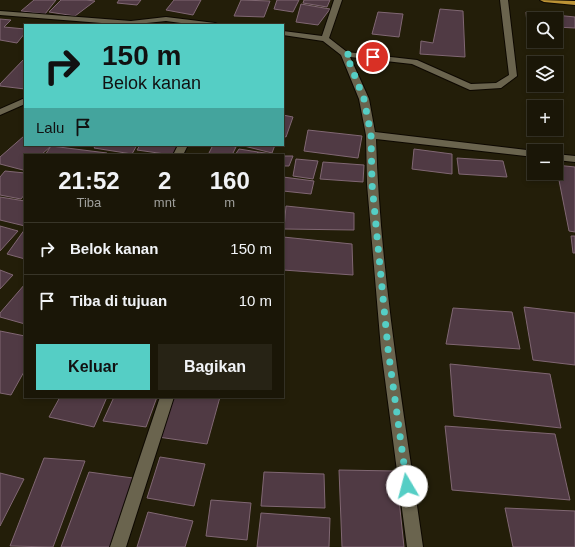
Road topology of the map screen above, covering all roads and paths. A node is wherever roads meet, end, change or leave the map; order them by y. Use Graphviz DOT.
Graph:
graph roads {
  1 [pos="338,0"];
  2 [pos="504,0"];
  3 [pos="544,0"];
  4 [pos="575,4"];
  5 [pos="0,13"];
  6 [pos="130,24"];
  7 [pos="207,24"];
  8 [pos="284,33"];
  9 [pos="325,39"];
  10 [pos="346,54"];
  11 [pos="24,101"];
  12 [pos="0,112"];
  13 [pos="371,135"];
  14 [pos="527,153"];
  15 [pos="563,158"];
  16 [pos="575,159"];
  17 [pos="167,398"];
  18 [pos="118,547"];
  19 [pos="415,547"];
  1 -- 9 [label="street"];
  2 -- 10 [label="street"];
  3 -- 4 [label="highway"];
  5 -- 6 [label="street"];
  6 -- 7 [label="street"];
  8 -- 9 [label="street"];
  9 -- 10 [label="street"];
  10 -- 13 [label="street"];
  11 -- 12 [label="street"];
  13 -- 14 [label="street"];
  13 -- 19 [label="street"];
  15 -- 16 [label="street"];
  17 -- 18 [label="street"];
}
